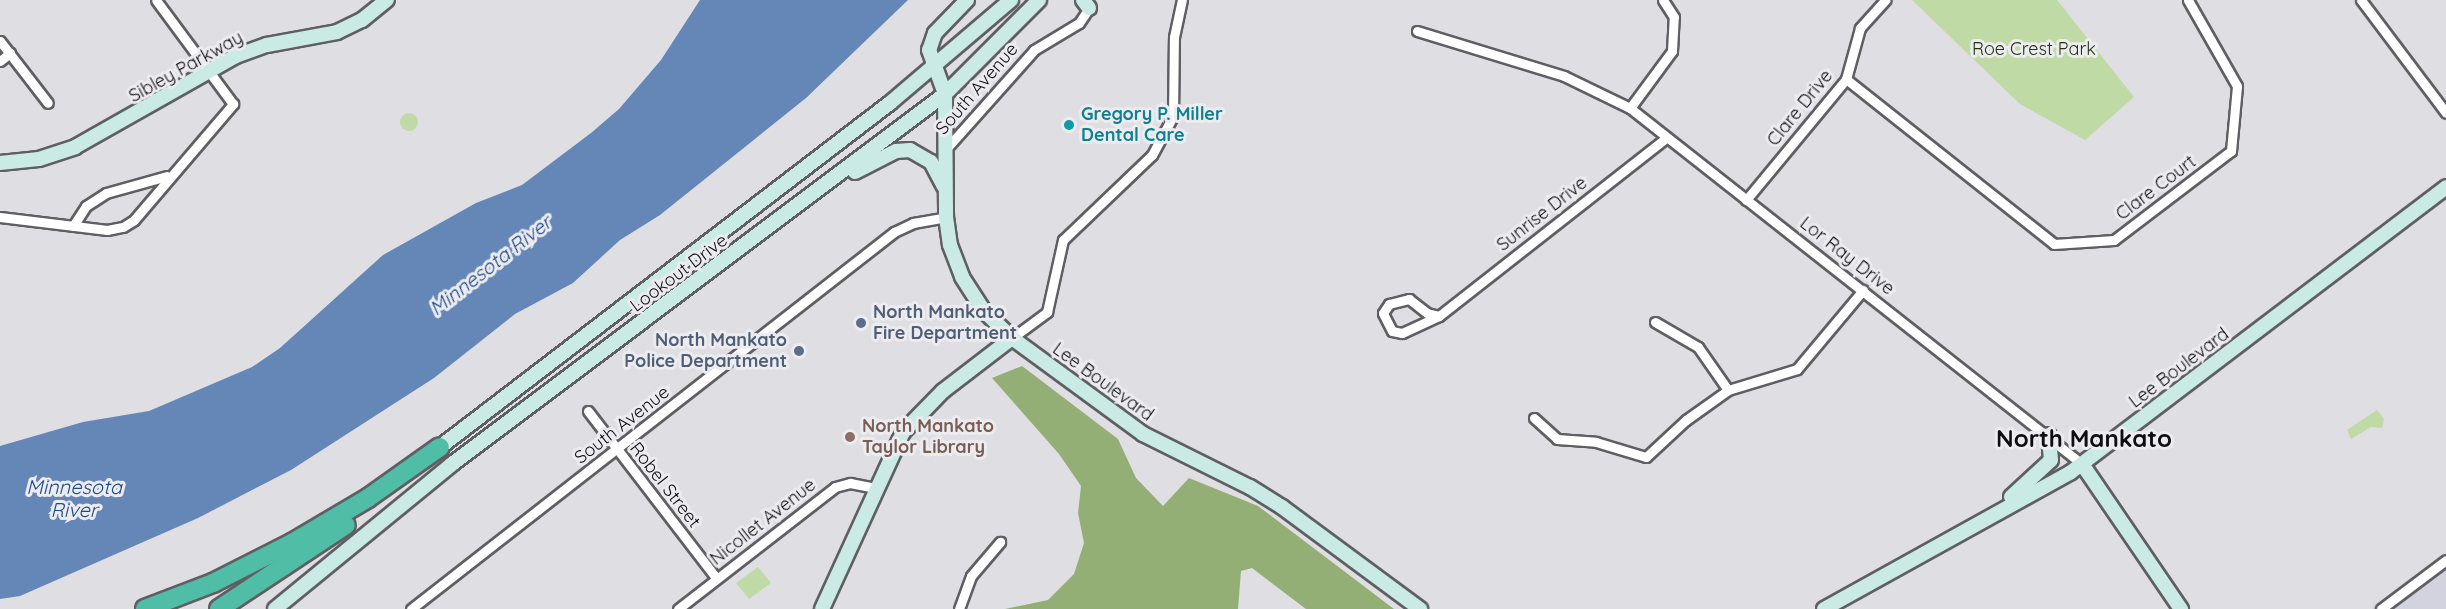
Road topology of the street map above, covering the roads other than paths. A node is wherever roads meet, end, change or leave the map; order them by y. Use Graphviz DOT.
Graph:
graph roads {
  1 [pos="156,0"];
  2 [pos="387,0"];
  3 [pos="967,0"];
  4 [pos="1011,0"];
  5 [pos="1039,0"];
  6 [pos="1050,0"];
  7 [pos="1182,0"];
  8 [pos="1663,0"];
  9 [pos="1885,0"];
  10 [pos="2188,0"];
  11 [pos="2361,0"];
  12 [pos="1086,3"];
  13 [pos="1417,31"];
  14 [pos="0,41"];
  15 [pos="10,53"];
  16 [pos="0,61"];
  17 [pos="980,62"];
  18 [pos="933,69"];
  19 [pos="208,71"];
  20 [pos="1846,79"];
  21 [pos="945,94"];
  22 [pos="48,103"];
  23 [pos="1630,108"];
  24 [pos="2446,113"];
  25 [pos="1666,138"];
  26 [pos="945,150"];
  27 [pos="0,163"];
  28 [pos="174,172"];
  29 [pos="945,187"];
  30 [pos="2446,187"];
  31 [pos="1746,200"];
  32 [pos="788,215"];
  33 [pos="0,217"];
  34 [pos="946,217"];
  35 [pos="73,226"];
  36 [pos="1863,290"];
  37 [pos="1439,316"];
  38 [pos="1655,322"];
  39 [pos="1012,338"];
  40 [pos="1728,390"];
  41 [pos="588,411"];
  42 [pos="1534,418"];
  43 [pos="2049,435"];
  44 [pos="440,447"];
  45 [pos="618,450"];
  46 [pos="2082,464"];
  47 [pos="876,488"];
  48 [pos="1992,514"];
  49 [pos="1000,542"];
  50 [pos="2446,560"];
  51 [pos="716,578"];
  52 [pos="145,609"];
  53 [pos="219,609"];
  54 [pos="275,609"];
  55 [pos="411,609"];
  56 [pos="678,609"];
  57 [pos="822,609"];
  58 [pos="959,609"];
  59 [pos="1420,609"];
  60 [pos="1824,609"];
  61 [pos="2181,609"];
  62 [pos="2381,609"];
  1 -- 19 [label="street"];
  2 -- 19 [label="main road, Sibley Parkway"];
  3 -- 18 [label="main road"];
  4 -- 18 [label="main road, Lookout Drive"];
  5 -- 17 [label="main road, Lookout Drive"];
  6 -- 17 [label="main road"];
  7 -- 39 [label="street"];
  8 -- 23 [label="street"];
  9 -- 20 [label="street, Clare Drive"];
  10 -- 20 [label="street, Clare Court"];
  11 -- 24 [label="street"];
  12 -- 26 [label="street, South Avenue"];
  13 -- 23 [label="street, Lor Ray Drive"];
  14 -- 15 [label="street"];
  15 -- 16 [label="street"];
  15 -- 22 [label="street"];
  17 -- 21 [label="main road, Lookout Drive"];
  18 -- 21 [label="main road, Lee Boulevard"];
  18 -- 44 [label="main road, Lookout Drive"];
  19 -- 27 [label="main road, Sibley Parkway"];
  19 -- 28 [label="street"];
  20 -- 31 [label="street, Clare Drive"];
  21 -- 26 [label="main road, Lee Boulevard"];
  21 -- 32 [label="main road, Lookout Drive"];
  23 -- 25 [label="street, Lor Ray Drive"];
  25 -- 31 [label="street, Lor Ray Drive"];
  25 -- 37 [label="street, Sunrise Drive"];
  26 -- 29 [label="main road, Lee Boulevard"];
  28 -- 35 [label="street"];
  28 -- 35 [label="street"];
  29 -- 32 [label="main road"];
  29 -- 34 [label="main road, Lee Boulevard"];
  30 -- 46 [label="main road, Lee Boulevard"];
  31 -- 36 [label="street, Lor Ray Drive"];
  32 -- 54 [label="main road, Lookout Drive"];
  33 -- 35 [label="street"];
  34 -- 39 [label="main road, Lee Boulevard"];
  34 -- 45 [label="street, South Avenue"];
  36 -- 40 [label="street"];
  36 -- 43 [label="street, Lor Ray Drive"];
  37 -- 37 [label="street, Sunrise Drive"];
  38 -- 40 [label="street"];
  39 -- 47 [label="main road"];
  39 -- 59 [label="main road, Lee Boulevard"];
  40 -- 42 [label="street"];
  41 -- 45 [label="street, Robel Street"];
  43 -- 46 [label="street, Lor Ray Drive"];
  43 -- 48 [label="main road"];
  44 -- 52 [label="highway"];
  44 -- 53 [label="highway"];
  45 -- 51 [label="street, Robel Street"];
  45 -- 55 [label="street, South Avenue"];
  46 -- 48 [label="main road, Lee Boulevard"];
  46 -- 61 [label="main road, Lor Ray Drive"];
  47 -- 51 [label="street, Nicollet Avenue"];
  47 -- 57 [label="main road"];
  48 -- 60 [label="main road, Lee Boulevard"];
  49 -- 58 [label="street"];
  50 -- 62 [label="street"];
  51 -- 56 [label="street, Nicollet Avenue"];
}
